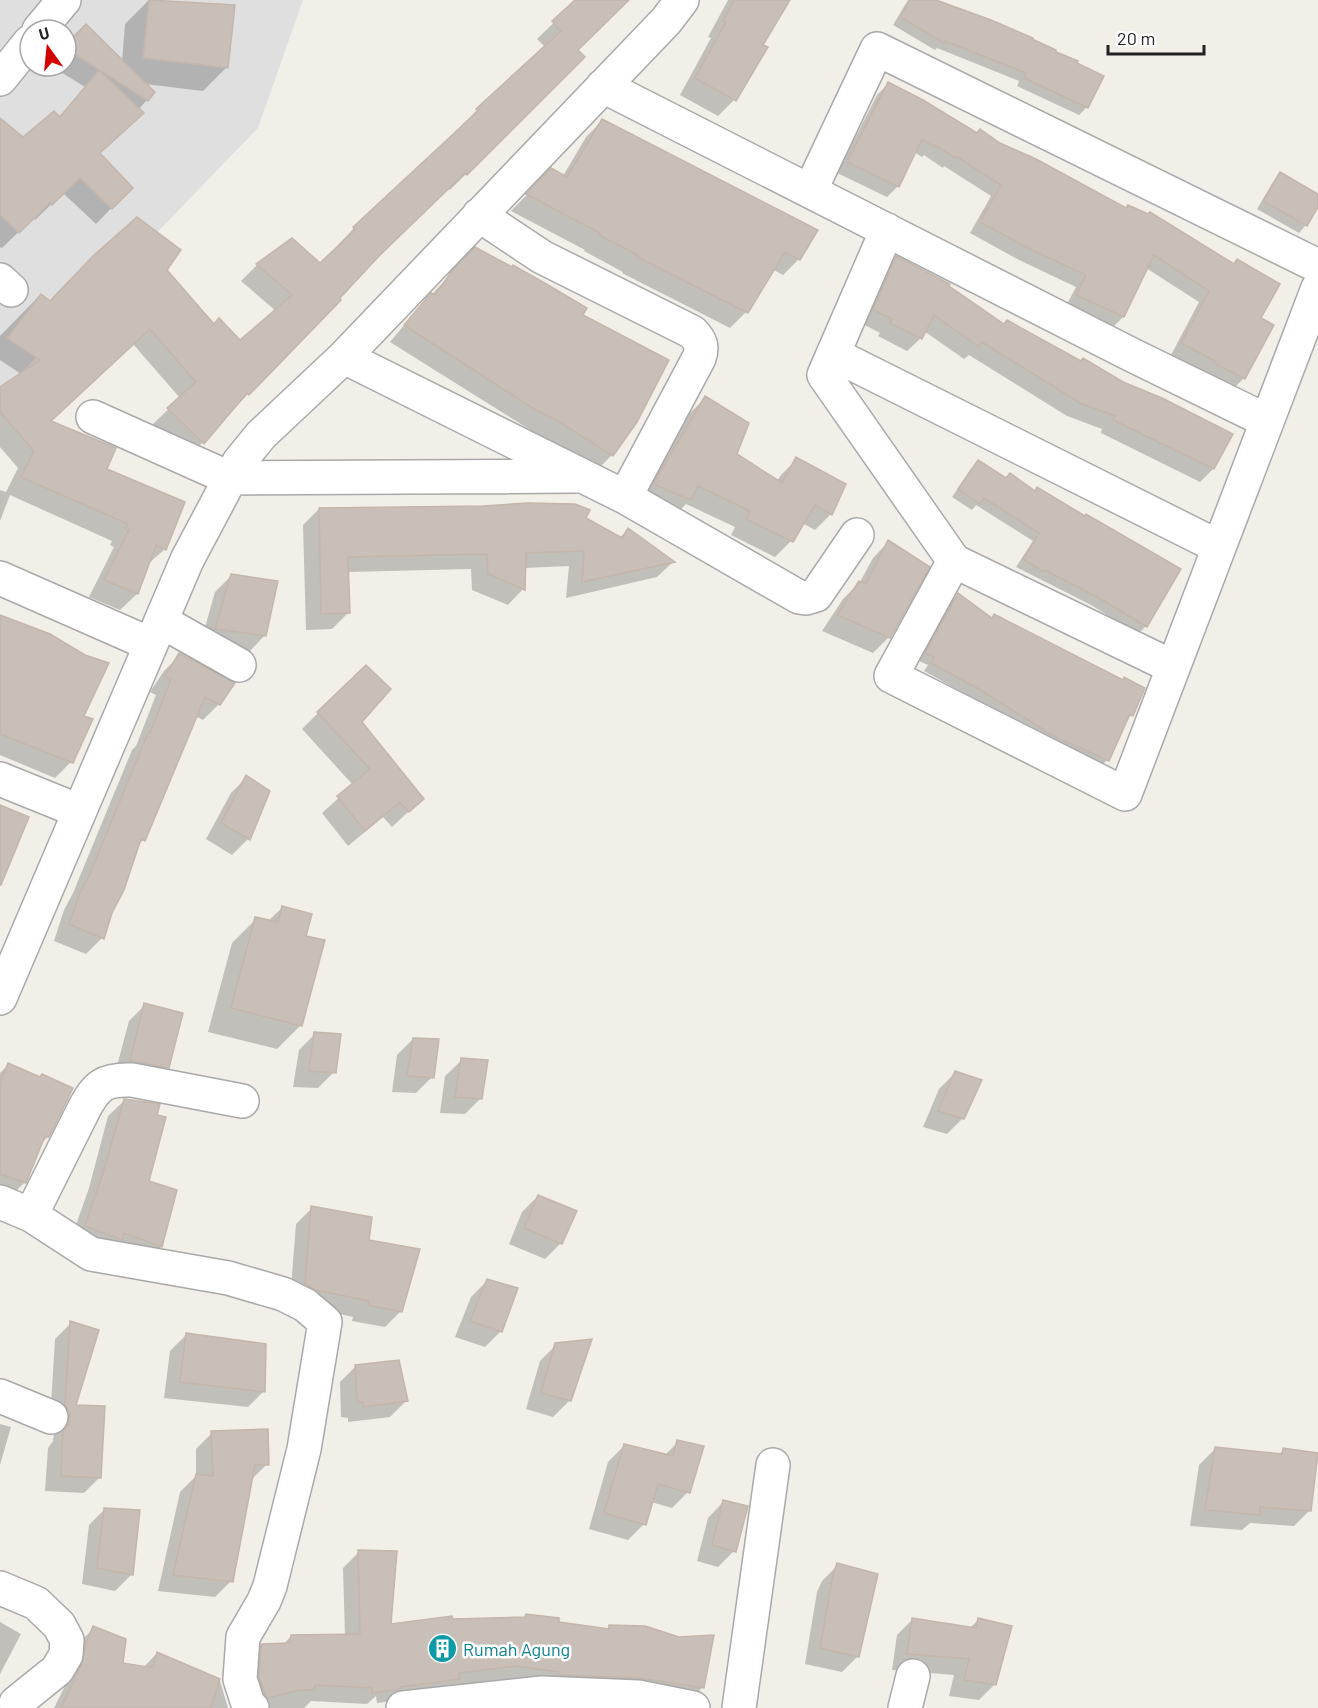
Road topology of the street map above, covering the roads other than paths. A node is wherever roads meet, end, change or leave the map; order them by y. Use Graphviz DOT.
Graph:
graph roads {
  1 [pos="64,0"];
  2 [pos="682,0"];
  3 [pos="49,18"];
  4 [pos="18,57"];
  5 [pos="0,79"];
  6 [pos="603,86"];
  7 [pos="810,191"];
  8 [pos="479,215"];
  9 [pos="887,230"];
  10 [pos="1318,266"];
  11 [pos="1318,288"];
  12 [pos="833,354"];
  13 [pos="344,357"];
  14 [pos="93,417"];
  15 [pos="1267,421"];
  16 [pos="583,476"];
  17 [pos="229,478"];
  18 [pos="625,497"];
  19 [pos="857,535"];
  20 [pos="1219,547"];
  21 [pos="954,561"];
  22 [pos="0,578"];
  23 [pos="155,632"];
  24 [pos="240,665"];
  25 [pos="1173,667"];
  26 [pos="0,779"];
  27 [pos="79,811"];
  28 [pos="3,985"];
  29 [pos="242,1101"];
  30 [pos="0,1202"];
  31 [pos="31,1215"];
  32 [pos="0,1396"];
  33 [pos="51,1417"];
  34 [pos="772,1465"];
  35 [pos="0,1588"];
  36 [pos="913,1676"];
  37 [pos="540,1701"];
  38 [pos="16,1703"];
  39 [pos="252,1708"];
  40 [pos="403,1708"];
  41 [pos="693,1708"];
  42 [pos="739,1708"];
  43 [pos="905,1708"];
  1 -- 3 [label="street"];
  2 -- 6 [label="street"];
  4 -- 5 [label="street"];
  6 -- 7 [label="street"];
  6 -- 8 [label="street"];
  7 -- 9 [label="street"];
  7 -- 10 [label="street"];
  8 -- 13 [label="street"];
  8 -- 18 [label="street"];
  9 -- 12 [label="street"];
  9 -- 15 [label="street"];
  11 -- 15 [label="street"];
  12 -- 20 [label="street"];
  12 -- 21 [label="street"];
  13 -- 16 [label="street"];
  13 -- 17 [label="street"];
  14 -- 17 [label="street"];
  15 -- 20 [label="street"];
  16 -- 17 [label="street"];
  16 -- 18 [label="street"];
  17 -- 23 [label="street"];
  18 -- 19 [label="street"];
  20 -- 25 [label="street"];
  21 -- 25 [label="street"];
  21 -- 25 [label="street"];
  22 -- 23 [label="street"];
  23 -- 24 [label="street"];
  23 -- 27 [label="street"];
  26 -- 27 [label="street"];
  27 -- 28 [label="street"];
  29 -- 31 [label="street"];
  30 -- 31 [label="street"];
  31 -- 39 [label="street"];
  32 -- 33 [label="street"];
  34 -- 42 [label="street"];
  35 -- 38 [label="street"];
  36 -- 43 [label="street"];
  37 -- 40 [label="street"];
  37 -- 41 [label="street"];
}
